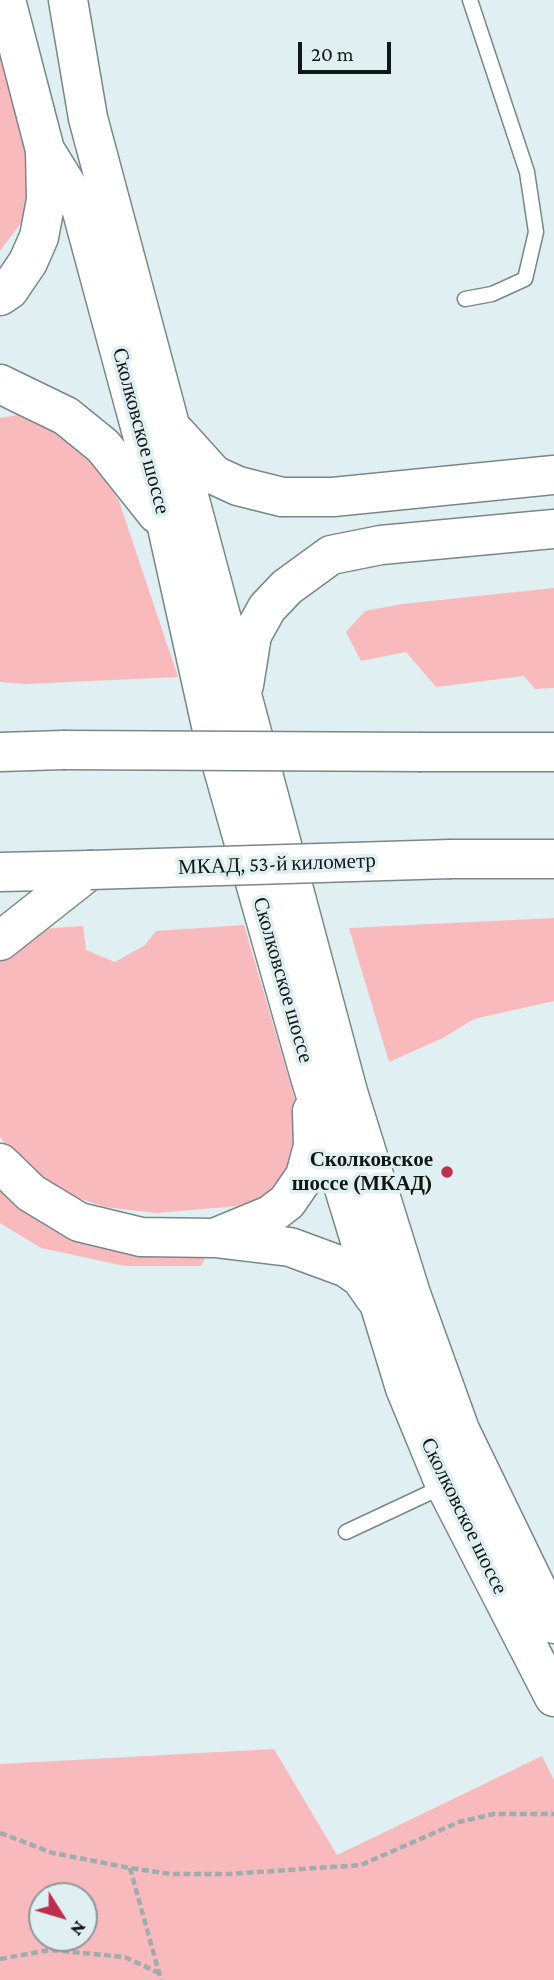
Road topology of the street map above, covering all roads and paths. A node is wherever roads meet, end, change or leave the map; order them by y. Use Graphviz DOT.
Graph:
graph roads {
  1 [pos="6,0"];
  2 [pos="27,0"];
  3 [pos="48,0"];
  4 [pos="68,0"];
  5 [pos="470,0"];
  6 [pos="88,118"];
  7 [pos="45,150"];
  8 [pos="81,208"];
  9 [pos="0,296"];
  10 [pos="466,299"];
  11 [pos="0,384"];
  12 [pos="171,428"];
  13 [pos="554,475"];
  14 [pos="167,527"];
  15 [pos="554,529"];
  16 [pos="242,697"];
  17 [pos="0,752"];
  18 [pos="554,752"];
  19 [pos="554,859"];
  20 [pos="90,870"];
  21 [pos="0,872"];
  22 [pos="0,941"];
  23 [pos="310,1077"];
  24 [pos="0,1163"];
  25 [pos="215,1238"];
  26 [pos="378,1303"];
  27 [pos="445,1485"];
  28 [pos="346,1532"];
  29 [pos="554,1624"];
  30 [pos="554,1697"];
  31 [pos="554,1814"];
  32 [pos="0,1833"];
  33 [pos="130,1868"];
  34 [pos="0,1959"];
  35 [pos="159,1973"];
  36 [pos="161,1980"];
  1 -- 7 [label="main road, Сколковское шоссе"];
  2 -- 8 [label="main road"];
  3 -- 6 [label="main road"];
  4 -- 6 [label="main road, Сколковское шоссе"];
  5 -- 10 [label="lane"];
  6 -- 12 [label="main road, Сколковское шоссе"];
  7 -- 8 [label="main road, Сколковское шоссе"];
  7 -- 9 [label="main road"];
  8 -- 14 [label="main road, Сколковское шоссе"];
  11 -- 14 [label="main road"];
  12 -- 13 [label="main road"];
  12 -- 16 [label="main road, Сколковское шоссе"];
  14 -- 23 [label="main road, Сколковское шоссе"];
  15 -- 16 [label="main road"];
  16 -- 29 [label="main road, Сколковское шоссе"];
  17 -- 18 [label="main road, bridge"];
  19 -- 20 [label="main road, МКАД, 53-й километр, bridge"];
  20 -- 21 [label="main road, МКАД, 53-й километр"];
  20 -- 22 [label="main road"];
  23 -- 25 [label="main road"];
  23 -- 26 [label="main road, Сколковское шоссе"];
  24 -- 25 [label="main road"];
  25 -- 26 [label="main road"];
  26 -- 27 [label="main road, Сколковское шоссе"];
  27 -- 28 [label="lane"];
  27 -- 30 [label="main road, Сколковское шоссе"];
  31 -- 33 [label="path"];
  32 -- 33 [label="path"];
  33 -- 35 [label="path"];
  34 -- 35 [label="path"];
  35 -- 36 [label="path"];
}
